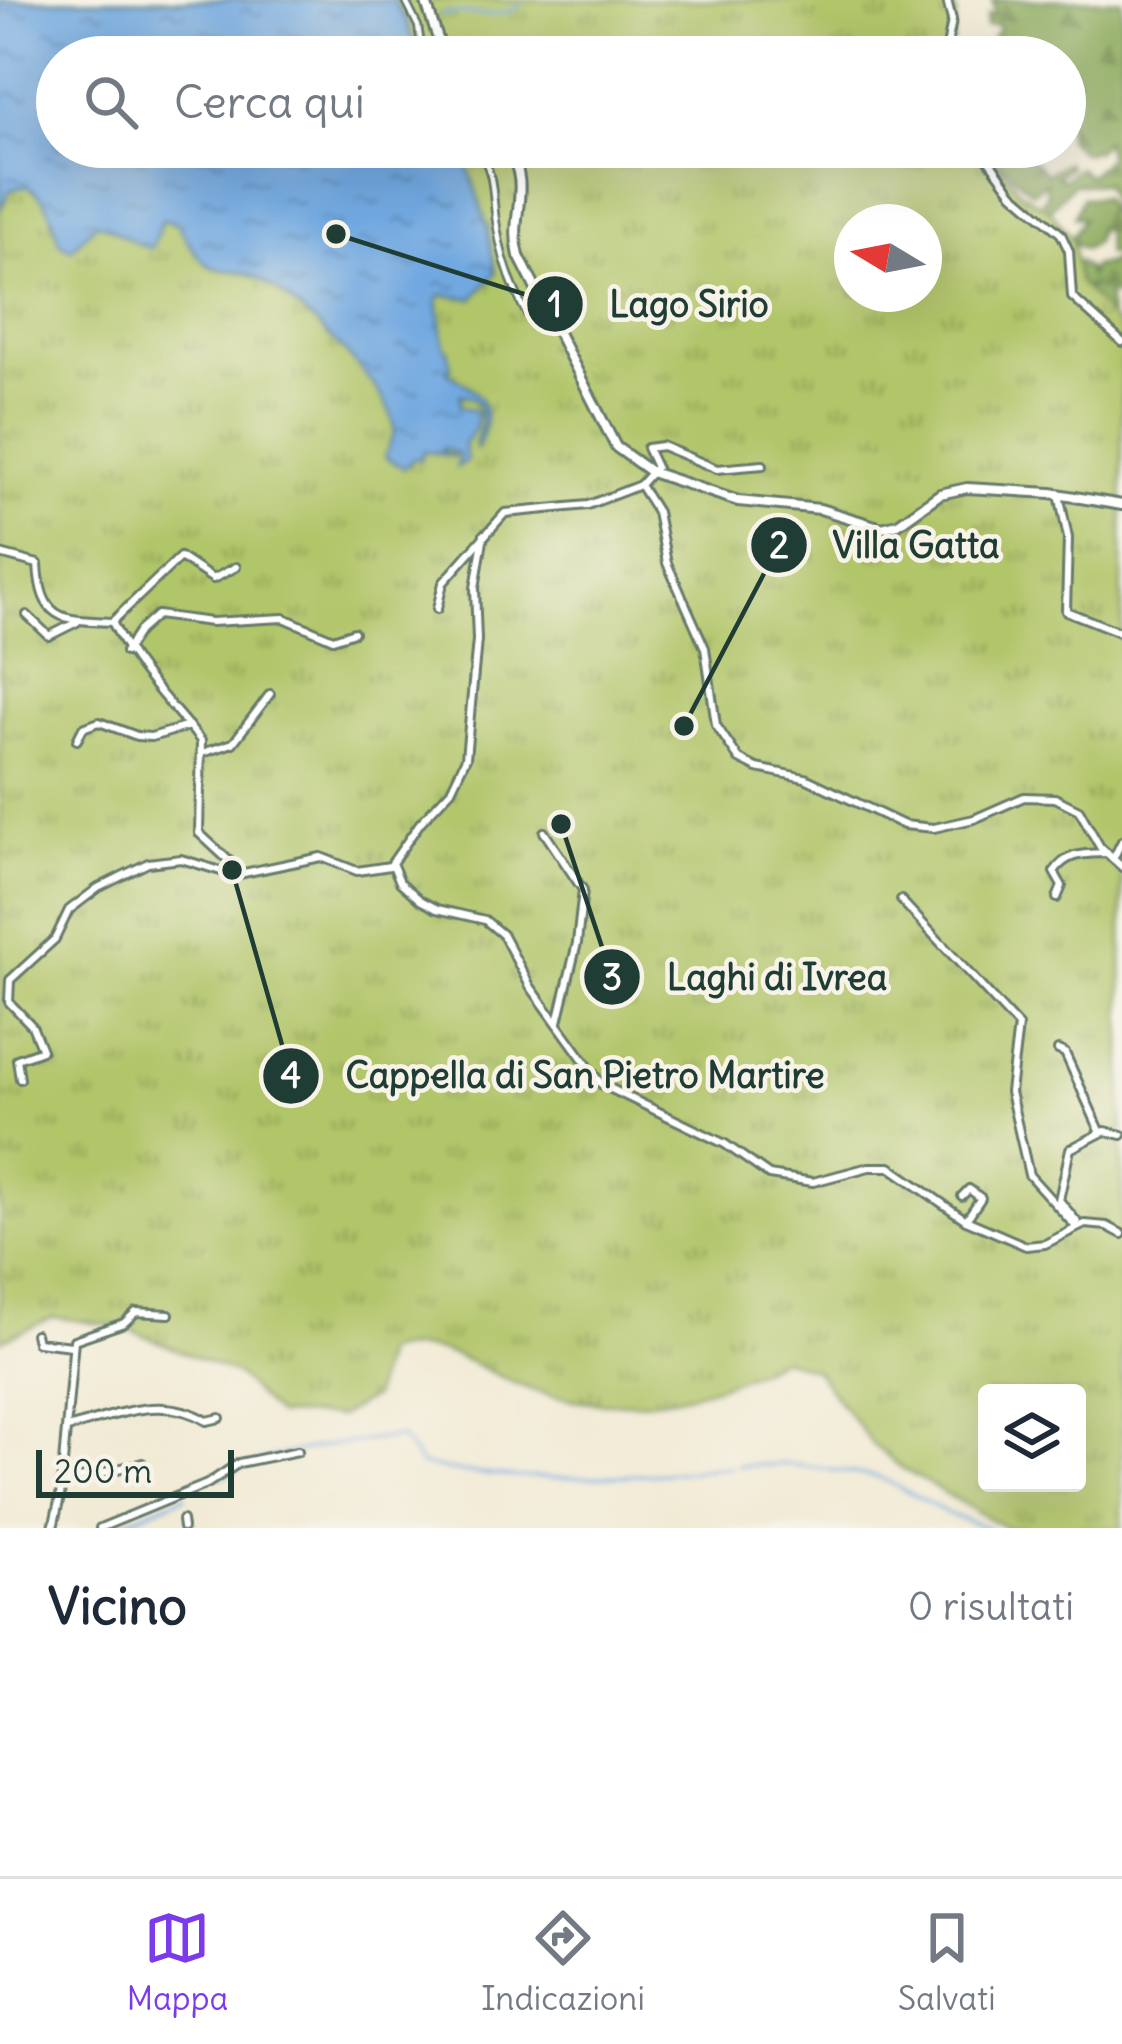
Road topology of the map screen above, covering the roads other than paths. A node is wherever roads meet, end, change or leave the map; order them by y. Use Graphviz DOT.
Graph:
graph roads {
  1 [pos="405,0"];
  2 [pos="426,0"];
  3 [pos="947,0"];
  4 [pos="420,36"];
  5 [pos="439,36"];
  6 [pos="949,36"];
  7 [pos="491,168"];
  8 [pos="518,168"];
  9 [pos="995,168"];
  10 [pos="548,323"];
  11 [pos="1122,342"];
  12 [pos="763,465"];
  13 [pos="651,472"];
  14 [pos="640,485"];
  15 [pos="1054,493"];
  16 [pos="1122,505"];
  17 [pos="484,534"];
  18 [pos="0,554"];
  19 [pos="236,567"];
  20 [pos="437,609"];
  21 [pos="27,615"];
  22 [pos="78,622"];
  23 [pos="112,622"];
  24 [pos="354,632"];
  25 [pos="1122,633"];
  26 [pos="125,652"];
  27 [pos="270,694"];
  28 [pos="189,726"];
  29 [pos="77,740"];
  30 [pos="202,753"];
  31 [pos="544,832"];
  32 [pos="1122,841"];
  33 [pos="1110,856"];
  34 [pos="392,866"];
  35 [pos="1122,868"];
  36 [pos="241,872"];
  37 [pos="1058,898"];
  38 [pos="901,900"];
  39 [pos="558,1022"];
  40 [pos="1058,1050"];
  41 [pos="20,1079"];
  42 [pos="1101,1133"];
  43 [pos="1122,1135"];
  44 [pos="962,1196"];
  45 [pos="967,1220"];
  46 [pos="1078,1226"];
  47 [pos="1122,1234"];
  48 [pos="169,1314"];
  49 [pos="35,1334"];
  50 [pos="72,1346"];
  51 [pos="220,1418"];
  52 [pos="67,1428"];
  53 [pos="298,1451"];
  54 [pos="142,1463"];
  55 [pos="60,1483"];
  56 [pos="53,1528"];
  57 [pos="100,1528"];
  1 -- 4 [label="street"];
  2 -- 5 [label="main road"];
  3 -- 6 [label="street"];
  7 -- 10 [label="street"];
  8 -- 13 [label="main road"];
  9 -- 11 [label="street"];
  12 -- 13 [label="street"];
  13 -- 14 [label="street"];
  13 -- 15 [label="main road"];
  14 -- 17 [label="street"];
  14 -- 33 [label="street"];
  15 -- 16 [label="main road"];
  15 -- 25 [label="street"];
  17 -- 20 [label="street"];
  17 -- 34 [label="street"];
  18 -- 22 [label="street"];
  19 -- 23 [label="street"];
  21 -- 22 [label="street"];
  22 -- 23 [label="street"];
  23 -- 26 [label="street"];
  24 -- 26 [label="street"];
  26 -- 28 [label="street"];
  27 -- 30 [label="street"];
  28 -- 29 [label="street"];
  28 -- 30 [label="street"];
  30 -- 36 [label="street"];
  31 -- 39 [label="street"];
  32 -- 33 [label="street"];
  33 -- 35 [label="street"];
  33 -- 37 [label="street"];
  34 -- 36 [label="street"];
  34 -- 39 [label="street"];
  36 -- 41 [label="street"];
  38 -- 46 [label="street"];
  39 -- 45 [label="street"];
  40 -- 42 [label="street"];
  42 -- 43 [label="street"];
  42 -- 46 [label="street"];
  44 -- 45 [label="street"];
  45 -- 46 [label="street"];
  46 -- 47 [label="street"];
  48 -- 50 [label="street"];
  49 -- 50 [label="street"];
  50 -- 52 [label="street"];
  51 -- 52 [label="street"];
  52 -- 55 [label="street"];
  53 -- 57 [label="street"];
  54 -- 55 [label="street"];
  55 -- 56 [label="street"];
}
